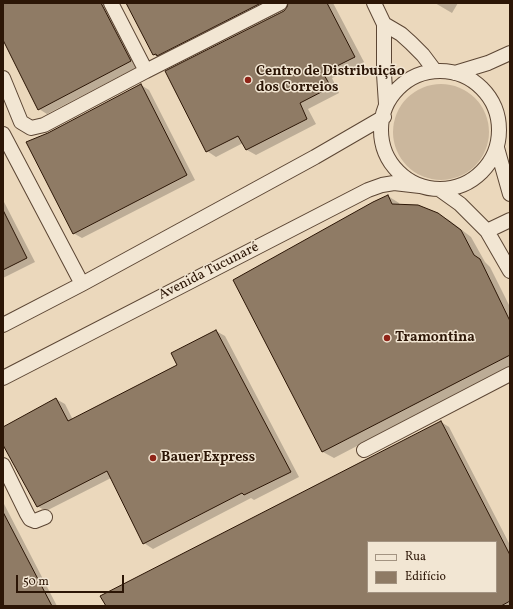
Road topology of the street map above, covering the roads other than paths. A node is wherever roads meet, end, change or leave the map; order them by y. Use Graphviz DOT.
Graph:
graph roads {
  1 [pos="111,3"];
  2 [pos="280,3"];
  3 [pos="374,3"];
  4 [pos="384,24"];
  5 [pos="510,53"];
  6 [pos="146,71"];
  7 [pos="435,71"];
  8 [pos="455,73"];
  9 [pos="3,78"];
  10 [pos="385,110"];
  11 [pos="505,126"];
  12 [pos="3,134"];
  13 [pos="497,148"];
  14 [pos="420,186"];
  15 [pos="439,189"];
  16 [pos="510,194"];
  17 [pos="510,220"];
  18 [pos="487,231"];
  19 [pos="510,270"];
  20 [pos="82,284"];
  21 [pos="3,325"];
  22 [pos="510,374"];
  23 [pos="3,378"];
  24 [pos="364,450"];
  25 [pos="3,464"];
  26 [pos="45,517"];
  1 -- 6 [label="street"];
  2 -- 6 [label="street"];
  3 -- 4 [label="street"];
  4 -- 7 [label="street"];
  4 -- 10 [label="street"];
  5 -- 8 [label="street"];
  6 -- 9 [label="street"];
  7 -- 8 [label="street"];
  7 -- 10 [label="street"];
  8 -- 11 [label="street"];
  10 -- 14 [label="street"];
  10 -- 20 [label="street"];
  11 -- 13 [label="street"];
  12 -- 20 [label="street"];
  13 -- 15 [label="street"];
  13 -- 16 [label="street"];
  14 -- 15 [label="street"];
  14 -- 23 [label="street, Avenida Tucunaré"];
  15 -- 18 [label="street"];
  17 -- 18 [label="street"];
  18 -- 19 [label="street"];
  20 -- 21 [label="street"];
  22 -- 24 [label="street"];
  25 -- 26 [label="street"];
}
